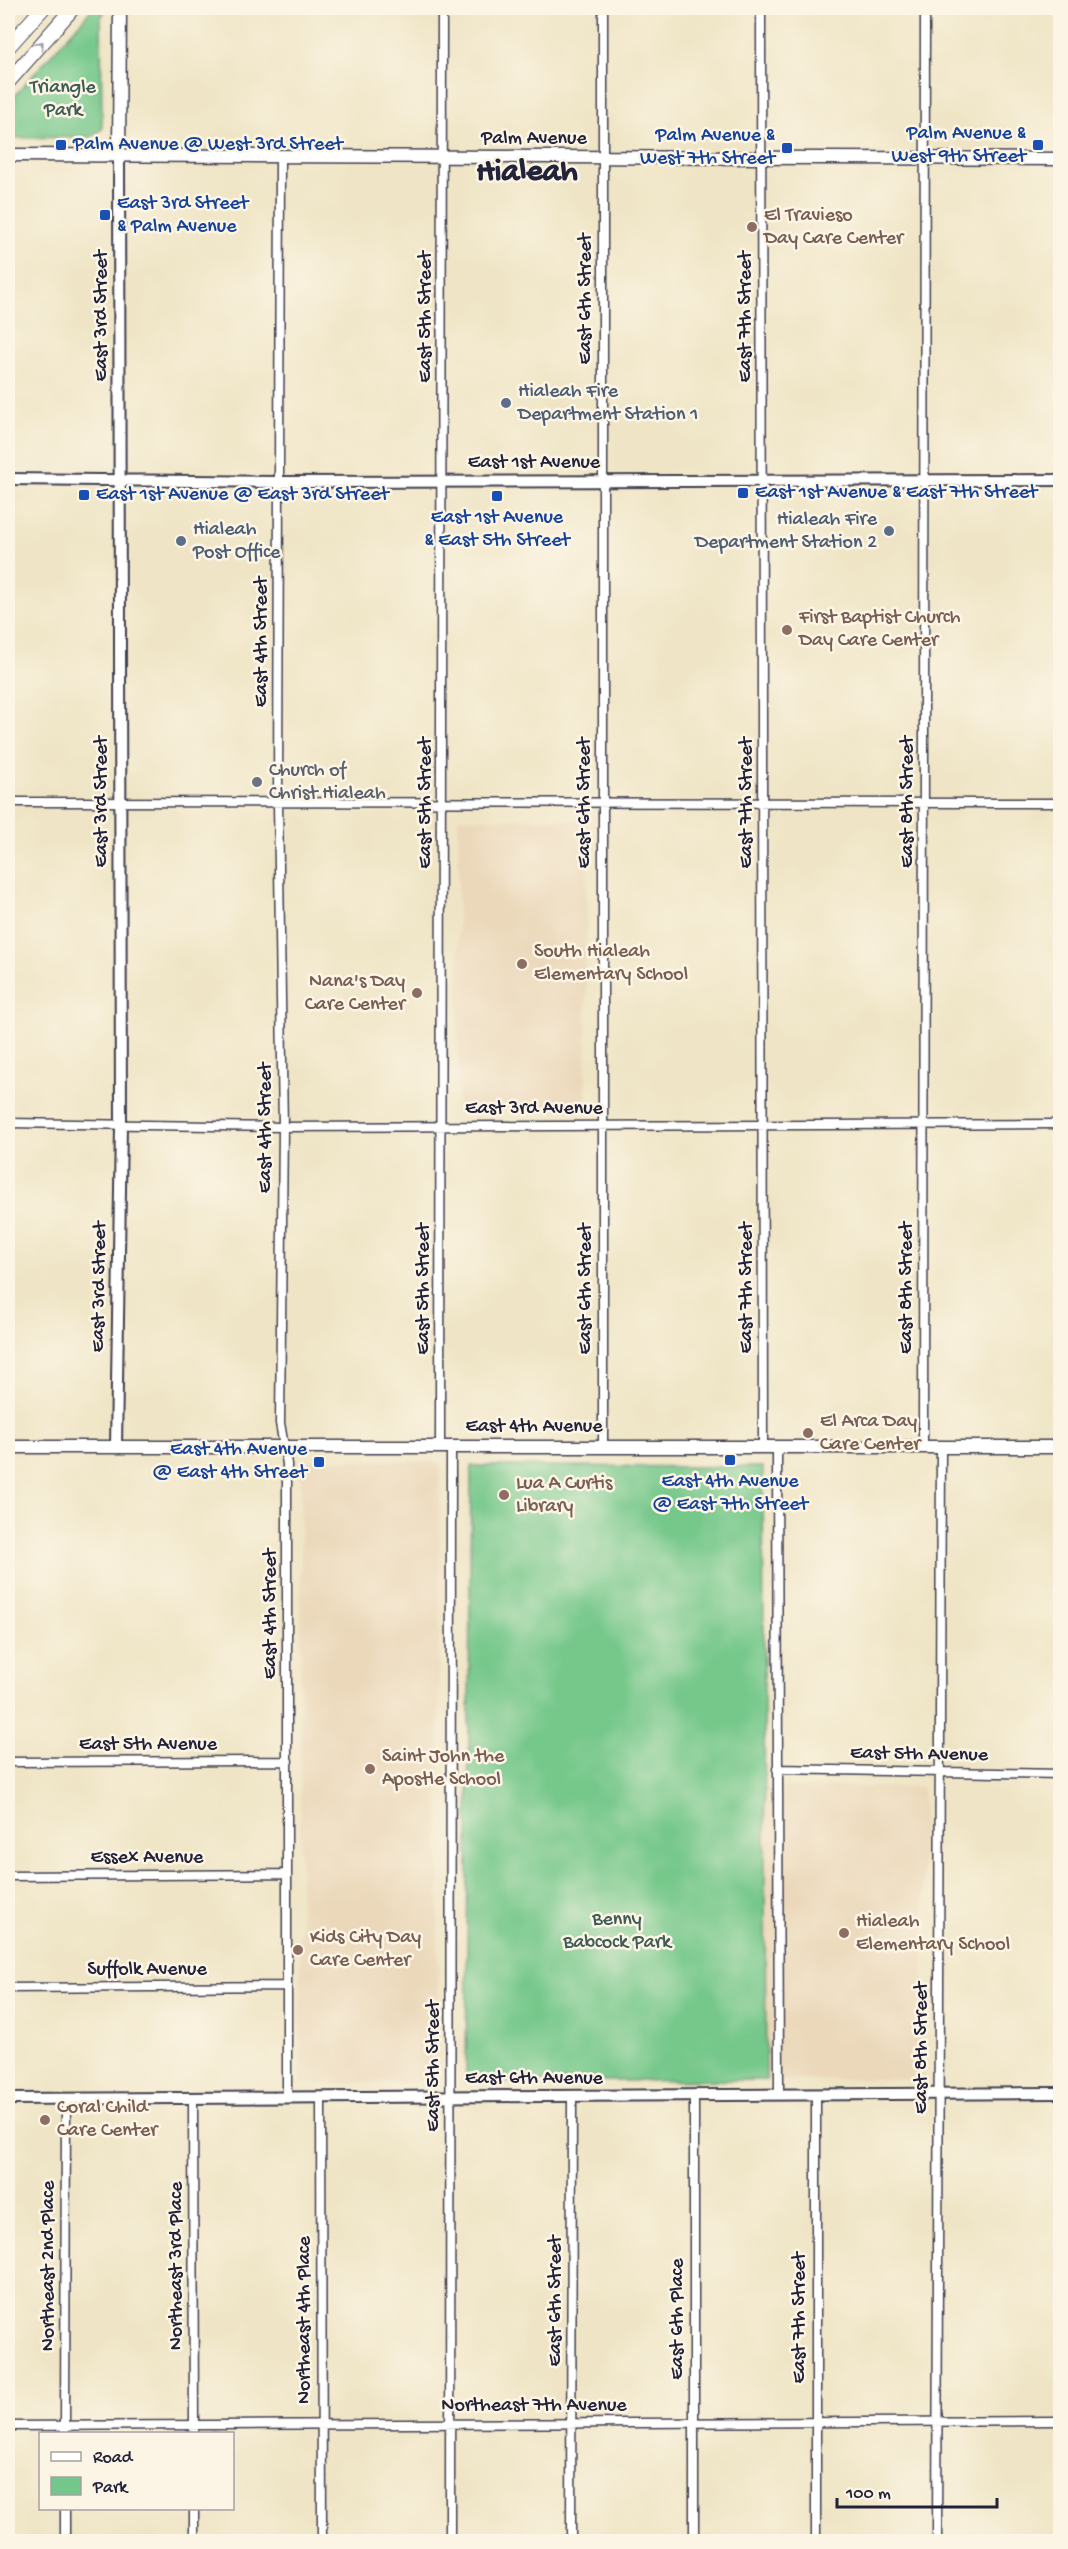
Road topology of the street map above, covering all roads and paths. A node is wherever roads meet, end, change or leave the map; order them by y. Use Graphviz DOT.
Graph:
graph roads {
  1 [pos="43,8"];
  2 [pos="73,8"];
  3 [pos="120,8"];
  4 [pos="442,8"];
  5 [pos="603,8"];
  6 [pos="761,8"];
  7 [pos="925,8"];
  8 [pos="8,47"];
  9 [pos="8,82"];
  10 [pos="8,155"];
  11 [pos="119,156"];
  12 [pos="280,158"];
  13 [pos="442,158"];
  14 [pos="762,158"];
  15 [pos="924,158"];
  16 [pos="602,159"];
  17 [pos="1060,159"];
  18 [pos="8,479"];
  19 [pos="121,479"];
  20 [pos="1060,480"];
  21 [pos="443,481"];
  22 [pos="603,481"];
  23 [pos="763,481"];
  24 [pos="279,482"];
  25 [pos="925,482"];
  26 [pos="8,802"];
  27 [pos="119,802"];
  28 [pos="443,802"];
  29 [pos="602,802"];
  30 [pos="278,803"];
  31 [pos="763,803"];
  32 [pos="925,803"];
  33 [pos="1060,803"];
  34 [pos="924,1122"];
  35 [pos="8,1123"];
  36 [pos="764,1124"];
  37 [pos="1060,1124"];
  38 [pos="602,1125"];
  39 [pos="121,1126"];
  40 [pos="441,1126"];
  41 [pos="283,1127"];
  42 [pos="8,1447"];
  43 [pos="116,1447"];
  44 [pos="283,1447"];
  45 [pos="446,1447"];
  46 [pos="603,1447"];
  47 [pos="763,1447"];
  48 [pos="777,1447"];
  49 [pos="923,1447"];
  50 [pos="941,1447"];
  51 [pos="1060,1447"];
  52 [pos="288,1761"];
  53 [pos="8,1762"];
  54 [pos="777,1769"];
  55 [pos="940,1772"];
  56 [pos="1060,1774"];
  57 [pos="287,1874"];
  58 [pos="8,1875"];
  59 [pos="287,1986"];
  60 [pos="8,1988"];
  61 [pos="1060,2093"];
  62 [pos="779,2095"];
  63 [pos="816,2095"];
  64 [pos="939,2095"];
  65 [pos="694,2096"];
  66 [pos="450,2097"];
  67 [pos="572,2097"];
  68 [pos="193,2098"];
  69 [pos="287,2098"];
  70 [pos="321,2098"];
  71 [pos="8,2099"];
  72 [pos="66,2099"];
  73 [pos="816,2420"];
  74 [pos="937,2420"];
  75 [pos="695,2421"];
  76 [pos="1060,2421"];
  77 [pos="449,2422"];
  78 [pos="572,2422"];
  79 [pos="322,2423"];
  80 [pos="8,2426"];
  81 [pos="65,2429"];
  82 [pos="194,2429"];
  83 [pos="65,2510"];
  84 [pos="194,2510"];
  85 [pos="65,2541"];
  86 [pos="194,2541"];
  87 [pos="322,2541"];
  88 [pos="450,2541"];
  89 [pos="571,2541"];
  90 [pos="694,2541"];
  91 [pos="816,2541"];
  92 [pos="937,2541"];
  1 -- 8 [label="highway"];
  9 -- 2 [label="highway, one-way"];
  3 -- 11 [label="main road"];
  4 -- 13 [label="street, East 5th Street"];
  5 -- 16 [label="street, East 6th Street"];
  6 -- 14 [label="street, East 7th Street"];
  7 -- 15 [label="street, East 8th Street"];
  10 -- 11 [label="main road, Palm Avenue"];
  11 -- 12 [label="main road, Palm Avenue"];
  11 -- 19 [label="street, East 3rd Street"];
  12 -- 13 [label="main road, Palm Avenue"];
  12 -- 24 [label="street, East 4th Street"];
  13 -- 16 [label="main road, Palm Avenue"];
  13 -- 21 [label="street, East 5th Street"];
  14 -- 15 [label="main road, Palm Avenue"];
  14 -- 16 [label="main road, Palm Avenue"];
  14 -- 23 [label="street, East 7th Street"];
  15 -- 17 [label="main road, Palm Avenue"];
  15 -- 25 [label="street, East 8th Street"];
  16 -- 22 [label="street, East 6th Street"];
  18 -- 19 [label="street, East 1st Avenue"];
  19 -- 24 [label="street, East 1st Avenue"];
  19 -- 27 [label="street, East 3rd Street"];
  20 -- 25 [label="street, East 1st Avenue"];
  21 -- 22 [label="street, East 1st Avenue"];
  21 -- 24 [label="street, East 1st Avenue"];
  21 -- 28 [label="street, East 5th Street"];
  22 -- 23 [label="street, East 1st Avenue"];
  22 -- 29 [label="street, East 6th Street"];
  23 -- 25 [label="street, East 1st Avenue"];
  23 -- 31 [label="street, East 7th Street"];
  24 -- 30 [label="street, East 4th Street"];
  25 -- 32 [label="street, East 8th Street"];
  26 -- 27 [label="street"];
  27 -- 30 [label="street"];
  27 -- 39 [label="street, East 3rd Street"];
  28 -- 29 [label="street"];
  28 -- 30 [label="street"];
  28 -- 40 [label="street, East 5th Street"];
  29 -- 31 [label="street"];
  29 -- 38 [label="street, East 6th Street"];
  30 -- 41 [label="street, East 4th Street"];
  31 -- 32 [label="street"];
  31 -- 36 [label="street, East 7th Street"];
  32 -- 33 [label="street"];
  32 -- 34 [label="street, East 8th Street"];
  34 -- 36 [label="street, East 3rd Avenue"];
  34 -- 37 [label="street, East 3rd Avenue"];
  34 -- 49 [label="street, East 8th Street"];
  35 -- 39 [label="street, East 3rd Avenue"];
  36 -- 38 [label="street, East 3rd Avenue"];
  36 -- 47 [label="street, East 7th Street"];
  38 -- 40 [label="street, East 3rd Avenue"];
  38 -- 46 [label="street, East 6th Street"];
  39 -- 41 [label="street, East 3rd Avenue"];
  39 -- 43 [label="street, East 3rd Street"];
  40 -- 41 [label="street, East 3rd Avenue"];
  40 -- 45 [label="street, East 5th Street"];
  41 -- 44 [label="street, East 4th Street"];
  42 -- 43 [label="main road, East 4th Avenue"];
  43 -- 44 [label="main road, East 4th Avenue"];
  44 -- 45 [label="main road, East 4th Avenue"];
  44 -- 52 [label="street, East 4th Street"];
  45 -- 46 [label="main road, East 4th Avenue"];
  45 -- 66 [label="street, East 5th Street"];
  46 -- 47 [label="main road, East 4th Avenue"];
  47 -- 48 [label="main road, East 4th Avenue"];
  48 -- 49 [label="main road, East 4th Avenue"];
  48 -- 54 [label="street"];
  49 -- 50 [label="main road, East 4th Avenue"];
  50 -- 51 [label="main road, East 4th Avenue"];
  50 -- 55 [label="street, East 8th Street"];
  52 -- 53 [label="street, East 5th Avenue"];
  52 -- 57 [label="street, East 4th Street"];
  54 -- 55 [label="street, East 5th Avenue"];
  54 -- 62 [label="street"];
  55 -- 56 [label="street, East 5th Avenue"];
  55 -- 64 [label="street, East 8th Street"];
  57 -- 58 [label="street, Essex Avenue"];
  57 -- 59 [label="street, East 4th Street"];
  59 -- 60 [label="street, Suffolk Avenue"];
  59 -- 69 [label="street, East 4th Street"];
  61 -- 64 [label="street, East 6th Avenue"];
  62 -- 63 [label="street, East 6th Avenue"];
  62 -- 65 [label="street, East 6th Avenue"];
  63 -- 64 [label="street, East 6th Avenue"];
  63 -- 73 [label="street, East 7th Street"];
  64 -- 74 [label="street, East 8th Street"];
  65 -- 67 [label="street, East 6th Avenue"];
  65 -- 75 [label="street, East 6th Place"];
  66 -- 67 [label="street, East 6th Avenue"];
  66 -- 70 [label="street, East 6th Avenue"];
  66 -- 77 [label="street, East 5th Street"];
  67 -- 78 [label="street, East 6th Street"];
  68 -- 69 [label="street, East 6th Avenue"];
  68 -- 72 [label="street, East 6th Avenue"];
  68 -- 82 [label="street, Northeast 3rd Place"];
  69 -- 70 [label="street, East 6th Avenue"];
  70 -- 79 [label="street, Northeast 4th Place"];
  71 -- 72 [label="street, East 6th Avenue"];
  72 -- 81 [label="street, Northeast 2nd Place"];
  73 -- 74 [label="street, Northeast 7th Avenue"];
  73 -- 75 [label="street, Northeast 7th Avenue"];
  73 -- 91 [label="street, East 7th Street"];
  74 -- 76 [label="street, Northeast 7th Avenue"];
  74 -- 92 [label="street, East 8th Street"];
  75 -- 78 [label="street, Northeast 7th Avenue"];
  75 -- 90 [label="street, East 6th Place"];
  77 -- 78 [label="street, Northeast 7th Avenue"];
  77 -- 79 [label="street, Northeast 7th Avenue"];
  77 -- 88 [label="street, East 5th Street"];
  78 -- 89 [label="street, East 6th Street"];
  79 -- 82 [label="street, Northeast 7th Avenue"];
  79 -- 87 [label="street, Northeast 4th Place"];
  80 -- 81 [label="street, Northeast 7th Avenue"];
  81 -- 82 [label="street, Northeast 7th Avenue"];
  83 -- 85 [label="street"];
  84 -- 86 [label="street"];
}
